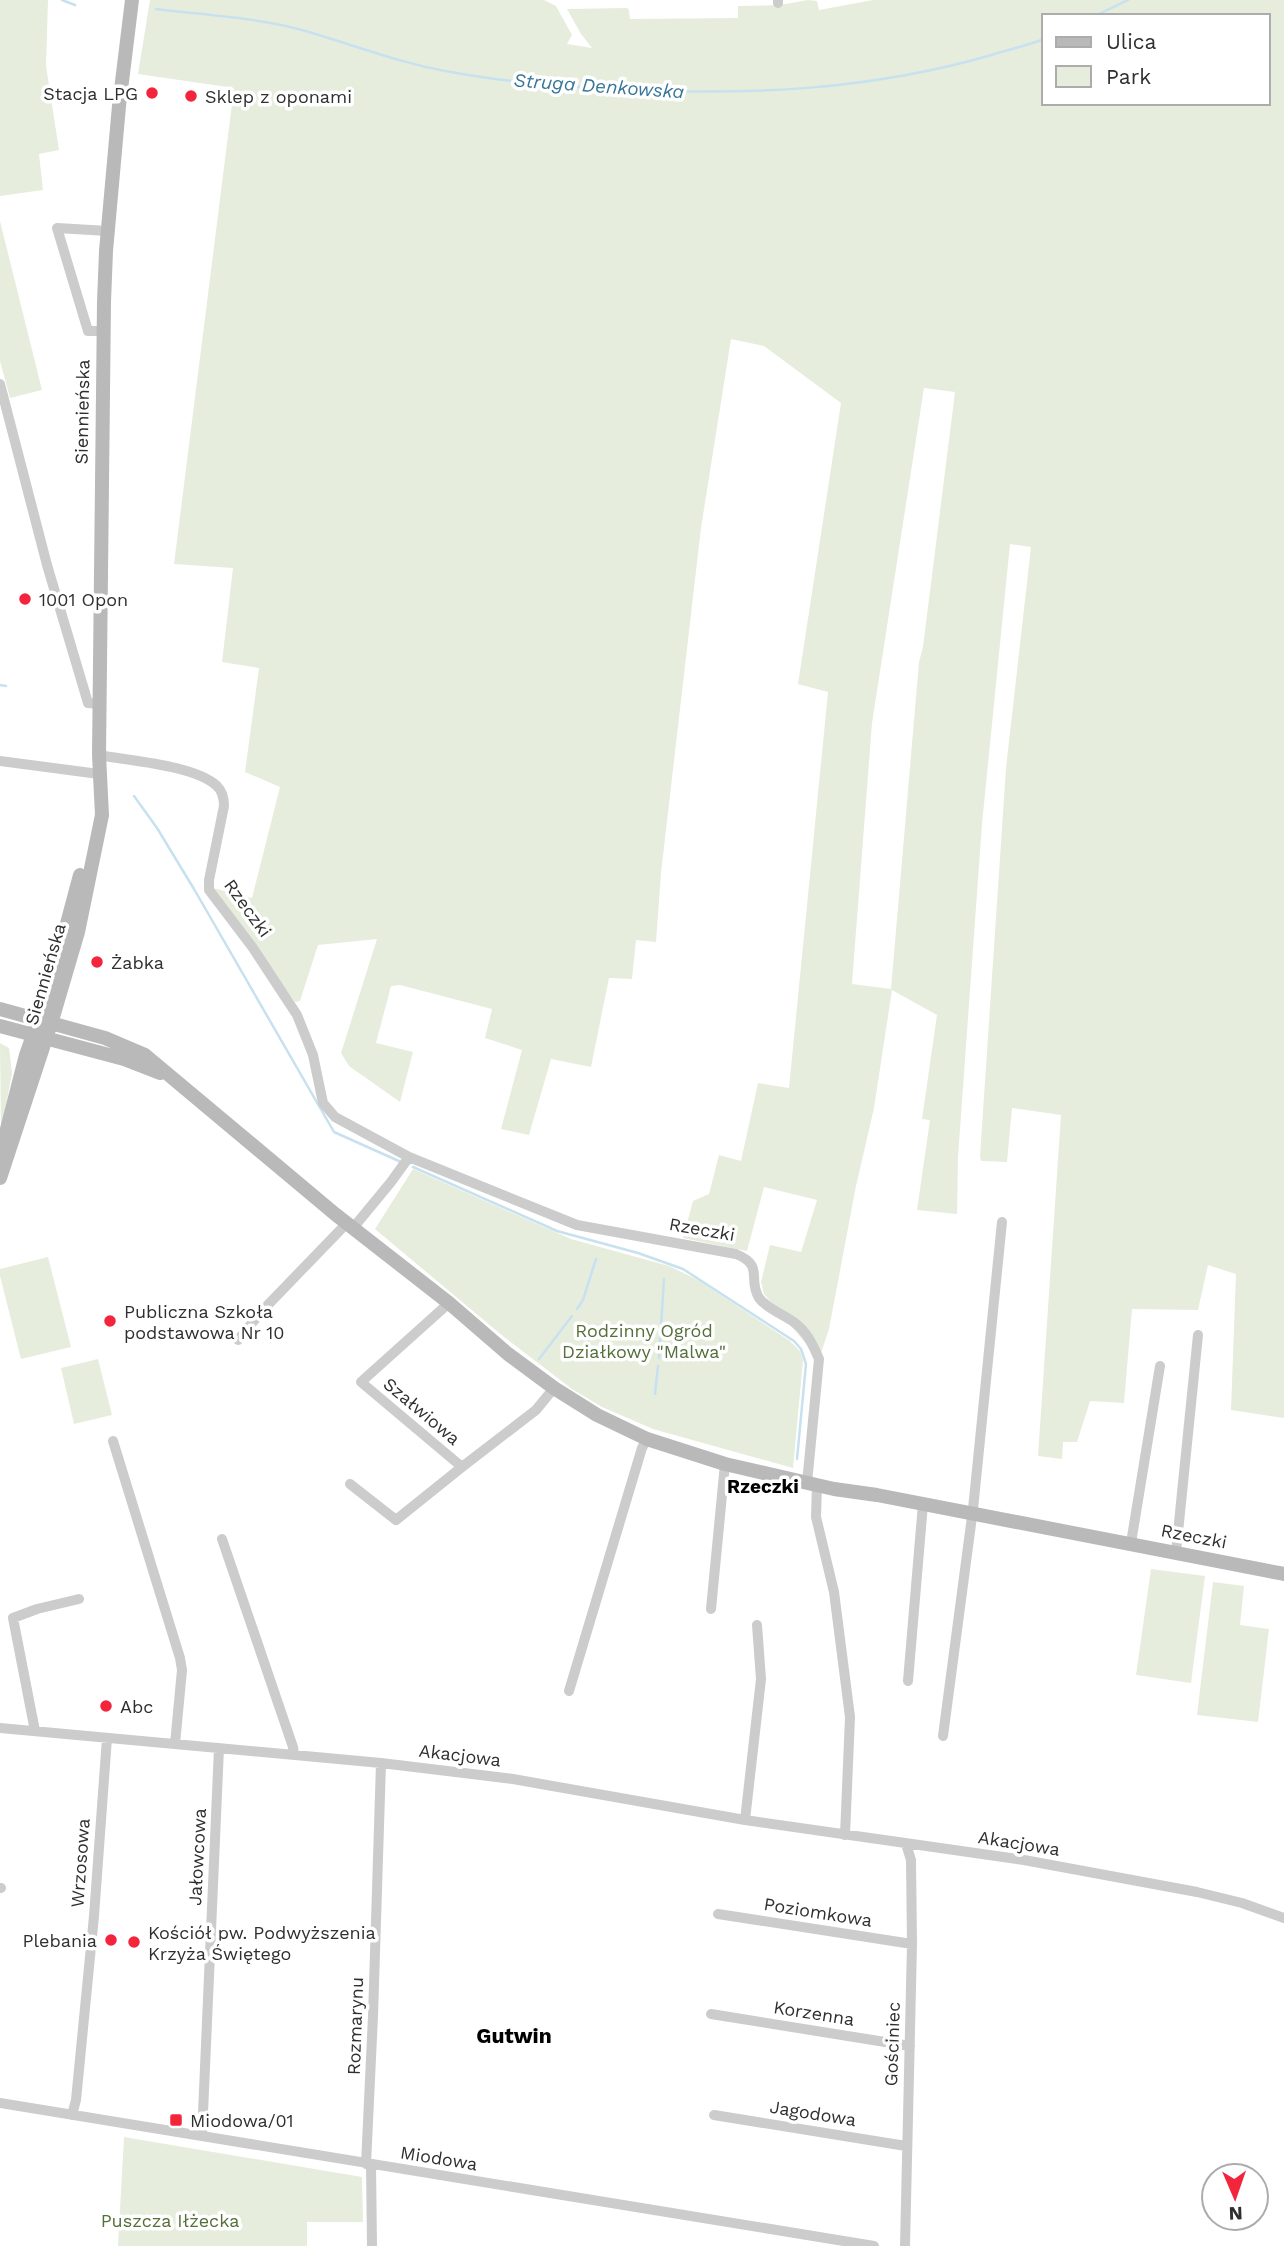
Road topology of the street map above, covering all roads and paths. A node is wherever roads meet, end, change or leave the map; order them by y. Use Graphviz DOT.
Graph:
graph roads {
  1 [pos="132,0"];
  2 [pos="108,230"];
  3 [pos="102,331"];
  4 [pos="0,384"];
  5 [pos="99,704"];
  6 [pos="99,755"];
  7 [pos="0,761"];
  8 [pos="99,774"];
  9 [pos="0,1009"];
  10 [pos="45,1021"];
  11 [pos="0,1026"];
  12 [pos="40,1037"];
  13 [pos="171,1077"];
  14 [pos="0,1156"];
  15 [pos="409,1157"];
  16 [pos="0,1178"];
  17 [pos="1002,1222"];
  18 [pos="350,1226"];
  19 [pos="449,1303"];
  20 [pos="1198,1335"];
  21 [pos="238,1340"];
  22 [pos="1160,1366"];
  23 [pos="554,1388"];
  24 [pos="647,1439"];
  25 [pos="113,1441"];
  26 [pos="725,1464"];
  27 [pos="462,1466"];
  28 [pos="350,1484"];
  29 [pos="812,1484"];
  30 [pos="923,1504"];
  31 [pos="972,1514"];
  32 [pos="222,1539"];
  33 [pos="1131,1543"];
  34 [pos="1177,1552"];
  35 [pos="1284,1574"];
  36 [pos="79,1599"];
  37 [pos="711,1609"];
  38 [pos="757,1625"];
  39 [pos="908,1681"];
  40 [pos="569,1691"];
  41 [pos="0,1728"];
  42 [pos="35,1731"];
  43 [pos="943,1737"];
  44 [pos="107,1738"];
  45 [pos="175,1744"];
  46 [pos="219,1748"];
  47 [pos="294,1755"];
  48 [pos="381,1763"];
  49 [pos="745,1820"];
  50 [pos="845,1835"];
  51 [pos="906,1843"];
  52 [pos="718,1914"];
  53 [pos="1284,1918"];
  54 [pos="912,1944"];
  55 [pos="711,2014"];
  56 [pos="910,2046"];
  57 [pos="0,2103"];
  58 [pos="72,2115"];
  59 [pos="714,2115"];
  60 [pos="202,2136"];
  61 [pos="906,2146"];
  62 [pos="368,2164"];
  63 [pos="372,2246"];
  64 [pos="874,2246"];
  65 [pos="905,2246"];
  1 -- 2 [label="main road, Siennieńska"];
  2 -- 3 [label="main road, Siennieńska"];
  2 -- 3 [label="street"];
  3 -- 5 [label="main road, Siennieńska"];
  4 -- 5 [label="street"];
  5 -- 6 [label="main road, Siennieńska"];
  6 -- 8 [label="main road, Siennieńska"];
  6 -- 15 [label="street, Rzeczki"];
  7 -- 8 [label="street"];
  8 -- 10 [label="main road, Siennieńska"];
  9 -- 10 [label="main road, Rzeczki"];
  10 -- 12 [label="main road, Siennieńska"];
  10 -- 13 [label="main road, Rzeczki"];
  11 -- 12 [label="main road, Rzeczki"];
  12 -- 13 [label="main road, Rzeczki"];
  12 -- 14 [label="main road, Siennieńska"];
  12 -- 16 [label="main road, Siennieńska"];
  13 -- 18 [label="main road, Rzeczki"];
  15 -- 18 [label="street"];
  15 -- 29 [label="street, Rzeczki"];
  17 -- 31 [label="street"];
  18 -- 19 [label="main road, Rzeczki"];
  18 -- 21 [label="street"];
  19 -- 23 [label="main road, Rzeczki"];
  19 -- 27 [label="street, Szałwiowa"];
  20 -- 34 [label="street"];
  22 -- 33 [label="street"];
  23 -- 24 [label="main road, Rzeczki"];
  23 -- 27 [label="street, Szałwiowa"];
  24 -- 26 [label="main road, Rzeczki"];
  24 -- 40 [label="street"];
  25 -- 45 [label="street"];
  26 -- 29 [label="main road, Rzeczki"];
  26 -- 37 [label="street"];
  27 -- 28 [label="street, Szałwiowa"];
  29 -- 30 [label="main road, Rzeczki"];
  29 -- 50 [label="street, Rzeczki"];
  30 -- 31 [label="main road, Rzeczki"];
  30 -- 39 [label="street"];
  31 -- 33 [label="main road, Rzeczki"];
  31 -- 43 [label="street"];
  32 -- 47 [label="street"];
  33 -- 34 [label="main road, Rzeczki"];
  34 -- 35 [label="main road, Rzeczki"];
  36 -- 42 [label="street"];
  38 -- 49 [label="street"];
  41 -- 42 [label="street, Akacjowa"];
  42 -- 44 [label="street, Akacjowa"];
  44 -- 45 [label="street, Akacjowa"];
  44 -- 58 [label="street, Wrzosowa"];
  45 -- 46 [label="street, Akacjowa"];
  46 -- 47 [label="street, Akacjowa"];
  46 -- 60 [label="street, Jałowcowa"];
  47 -- 48 [label="street, Akacjowa"];
  48 -- 49 [label="street, Akacjowa"];
  48 -- 62 [label="street, Rozmarynu"];
  49 -- 50 [label="street, Akacjowa"];
  50 -- 51 [label="street, Akacjowa"];
  51 -- 53 [label="street, Akacjowa"];
  51 -- 54 [label="street, Gościniec"];
  52 -- 54 [label="street, Poziomkowa"];
  54 -- 56 [label="street, Gościniec"];
  55 -- 56 [label="street, Korzenna"];
  56 -- 61 [label="street, Gościniec"];
  57 -- 58 [label="street, Miodowa"];
  58 -- 60 [label="street, Miodowa"];
  59 -- 61 [label="street, Jagodowa"];
  60 -- 62 [label="street, Miodowa"];
  61 -- 65 [label="street, Gościniec"];
  62 -- 63 [label="street, Rozmarynu"];
  62 -- 64 [label="street, Miodowa"];
}
